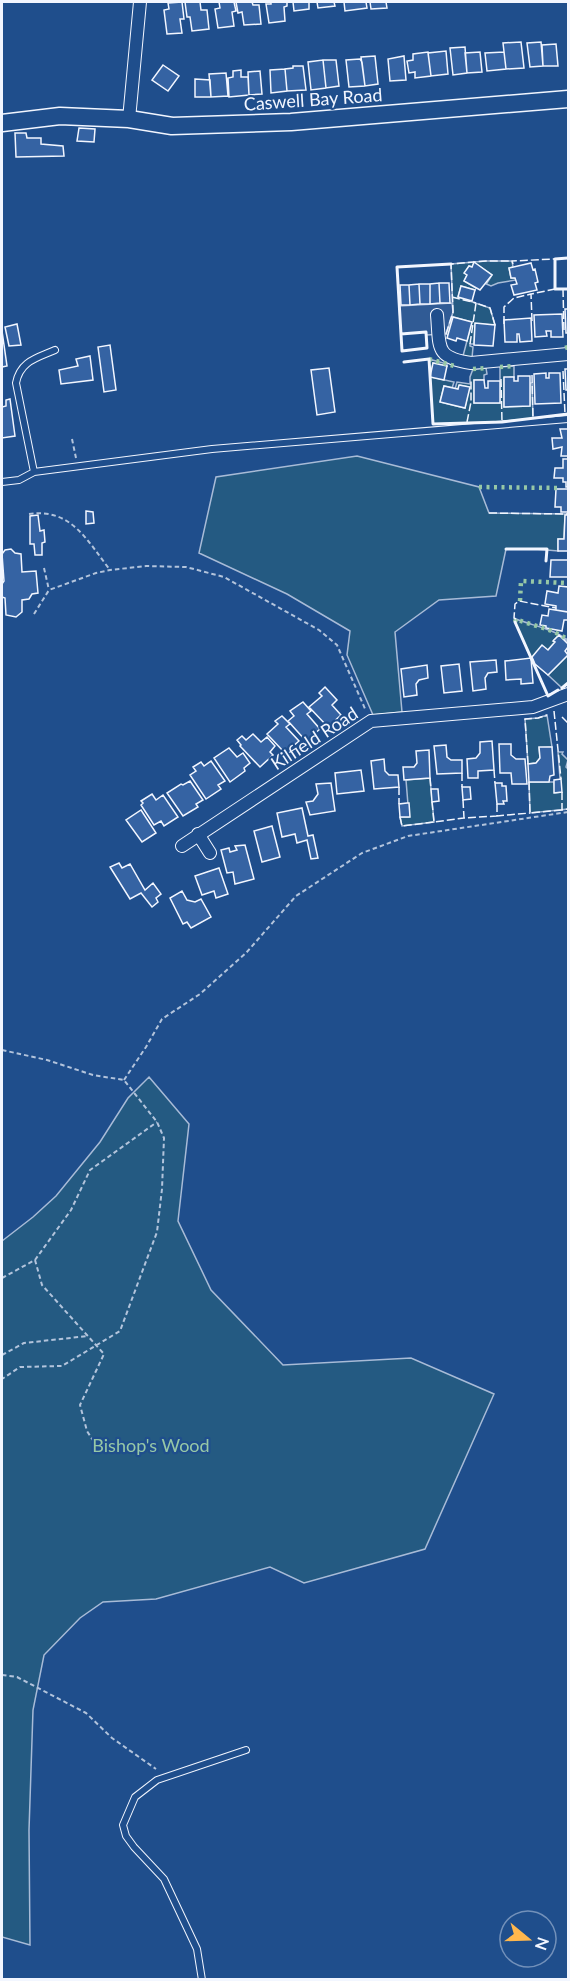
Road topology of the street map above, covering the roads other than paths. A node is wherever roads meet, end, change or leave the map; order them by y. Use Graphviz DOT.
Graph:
graph roads {
  1 [pos="140,2"];
  2 [pos="568,99"];
  3 [pos="129,119"];
  4 [pos="2,123"];
  5 [pos="437,315"];
  6 [pos="55,350"];
  7 [pos="568,354"];
  8 [pos="568,419"];
  9 [pos="34,471"];
  10 [pos="2,482"];
  11 [pos="568,694"];
  12 [pos="198,834"];
  13 [pos="182,846"];
  14 [pos="210,853"];
  15 [pos="246,1750"];
  16 [pos="202,1980"];
  1 -- 3 [label="street"];
  2 -- 3 [label="street, Caswell Bay Road"];
  3 -- 4 [label="street, Caswell Bay Road"];
  5 -- 7 [label="street"];
  6 -- 9 [label="lane"];
  8 -- 9 [label="lane"];
  9 -- 10 [label="lane"];
  11 -- 12 [label="street, Kilfield Road"];
  12 -- 13 [label="street, Kilfield Road"];
  12 -- 14 [label="street"];
  15 -- 16 [label="lane"];
}
